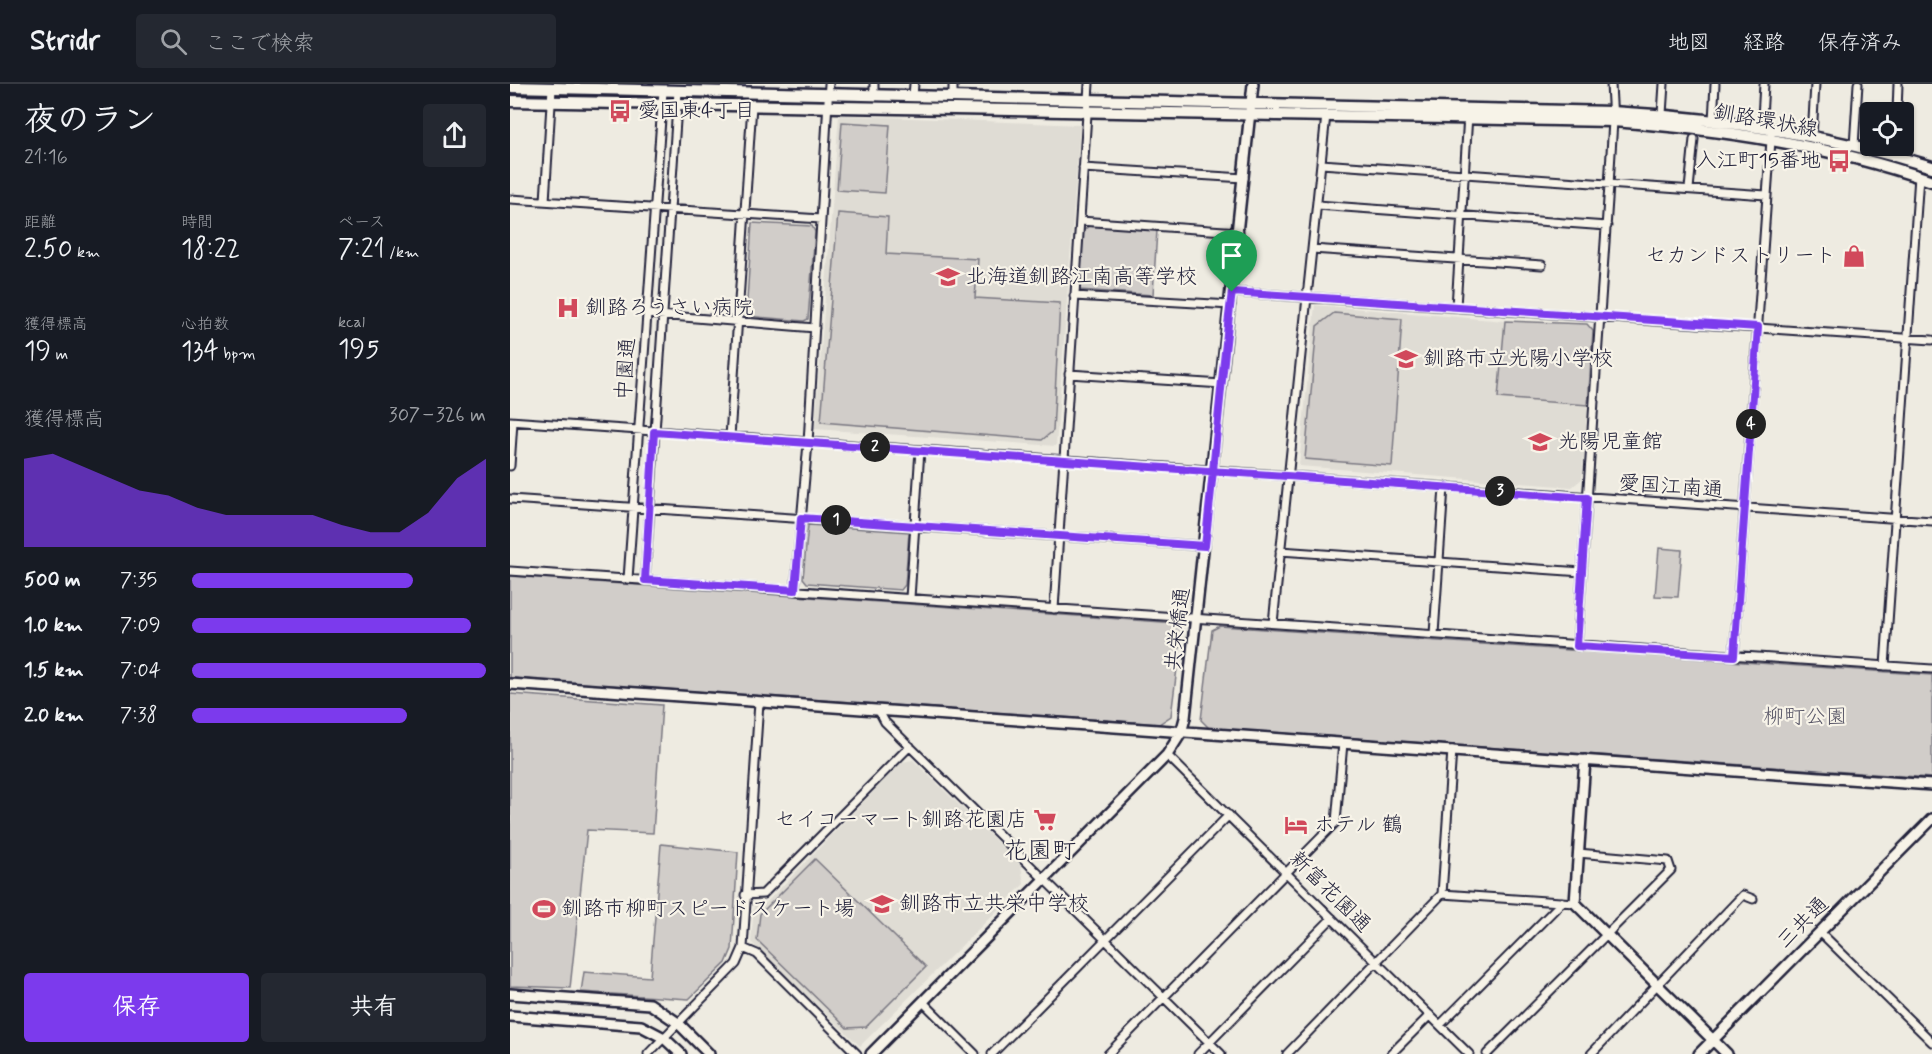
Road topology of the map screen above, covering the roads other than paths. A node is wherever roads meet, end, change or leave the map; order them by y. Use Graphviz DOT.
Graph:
graph roads {
  1 [pos="914,84"];
  2 [pos="953,84"];
  3 [pos="1089,84"];
  4 [pos="1253,84"];
  5 [pos="1611,84"];
  6 [pos="1664,84"];
  7 [pos="1715,84"];
  8 [pos="1764,84"];
  9 [pos="1815,84"];
  10 [pos="1858,84"];
  11 [pos="1898,84"];
  12 [pos="510,87"];
  13 [pos="603,87"];
  14 [pos="552,88"];
  15 [pos="739,88"];
  16 [pos="829,89"];
  17 [pos="663,90"];
  18 [pos="874,90"];
  19 [pos="678,91"];
  20 [pos="913,96"];
  21 [pos="953,96"];
  22 [pos="1087,100"];
  23 [pos="510,101"];
  24 [pos="550,102"];
  25 [pos="1897,102"];
  26 [pos="662,104"];
  27 [pos="677,104"];
  28 [pos="752,105"];
  29 [pos="828,107"];
  30 [pos="1251,108"];
  31 [pos="1086,112"];
  32 [pos="1468,113"];
  33 [pos="1662,114"];
  34 [pos="1326,115"];
  35 [pos="1612,116"];
  36 [pos="1713,121"];
  37 [pos="1771,134"];
  38 [pos="1812,138"];
  39 [pos="1694,139"];
  40 [pos="1854,146"];
  41 [pos="1860,147"];
  42 [pos="1907,156"];
  43 [pos="1321,164"];
  44 [pos="1932,167"];
  45 [pos="1083,168"];
  46 [pos="1465,174"];
  47 [pos="1919,176"];
  48 [pos="1244,178"];
  49 [pos="1932,180"];
  50 [pos="1609,185"];
  51 [pos="1689,189"];
  52 [pos="1766,195"];
  53 [pos="510,198"];
  54 [pos="545,201"];
  55 [pos="1317,205"];
  56 [pos="655,208"];
  57 [pos="670,209"];
  58 [pos="746,214"];
  59 [pos="1462,215"];
  60 [pos="821,219"];
  61 [pos="1080,221"];
  62 [pos="1607,226"];
  63 [pos="1239,232"];
  64 [pos="1312,249"];
  65 [pos="1460,259"];
  66 [pos="1542,265"];
  67 [pos="1232,292"];
  68 [pos="1074,297"];
  69 [pos="1307,297"];
  70 [pos="1230,305"];
  71 [pos="1456,307"];
  72 [pos="647,315"];
  73 [pos="662,315"];
  74 [pos="1600,318"];
  75 [pos="738,322"];
  76 [pos="1758,327"];
  77 [pos="815,328"];
  78 [pos="1907,339"];
  79 [pos="1932,340"];
  80 [pos="1069,374"];
  81 [pos="1222,384"];
  82 [pos="512,422"];
  83 [pos="639,431"];
  84 [pos="654,432"];
  85 [pos="730,437"];
  86 [pos="808,443"];
  87 [pos="920,450"];
  88 [pos="1063,460"];
  89 [pos="510,466"];
  90 [pos="1214,471"];
  91 [pos="1289,476"];
  92 [pos="1444,487"];
  93 [pos="510,498"];
  94 [pos="1587,498"];
  95 [pos="633,505"];
  96 [pos="650,506"];
  97 [pos="1744,508"];
  98 [pos="801,518"];
  99 [pos="1895,519"];
  100 [pos="1932,521"];
  101 [pos="915,526"];
  102 [pos="1058,535"];
  103 [pos="1205,546"];
  104 [pos="1280,551"];
  105 [pos="1439,561"];
  106 [pos="510,571"];
  107 [pos="1582,572"];
  108 [pos="628,579"];
  109 [pos="645,580"];
  110 [pos="795,590"];
  111 [pos="910,598"];
  112 [pos="1054,609"];
  113 [pos="1198,619"];
  114 [pos="1273,623"];
  115 [pos="1434,634"];
  116 [pos="1577,646"];
  117 [pos="1734,656"];
  118 [pos="1885,666"];
  119 [pos="1932,669"];
  120 [pos="510,684"];
  121 [pos="759,702"];
  122 [pos="879,711"];
  123 [pos="1181,733"];
  124 [pos="1343,743"];
  125 [pos="910,747"];
  126 [pos="1452,750"];
  127 [pos="1167,754"];
  128 [pos="1584,760"];
  129 [pos="1932,785"];
  130 [pos="1228,815"];
  131 [pos="1932,819"];
  132 [pos="1578,853"];
  133 [pos="1287,873"];
  134 [pos="1044,879"];
  135 [pos="1442,894"];
  136 [pos="745,895"];
  137 [pos="1753,899"];
  138 [pos="1562,902"];
  139 [pos="1575,903"];
  140 [pos="1332,918"];
  141 [pos="1820,932"];
  142 [pos="1606,935"];
  143 [pos="1105,939"];
  144 [pos="743,948"];
  145 [pos="1376,961"];
  146 [pos="1658,986"];
  147 [pos="510,994"];
  148 [pos="1164,998"];
  149 [pos="923,1002"];
  150 [pos="1430,1015"];
  151 [pos="510,1016"];
  152 [pos="678,1023"];
  153 [pos="1440,1025"];
  154 [pos="664,1038"];
  155 [pos="1713,1040"];
  156 [pos="1932,1042"];
  157 [pos="1209,1043"];
  158 [pos="648,1054"];
  159 [pos="681,1054"];
  160 [pos="709,1054"];
  161 [pos="857,1054"];
  162 [pos="870,1054"];
  163 [pos="975,1054"];
  164 [pos="992,1054"];
  165 [pos="1108,1054"];
  166 [pos="1198,1054"];
  167 [pos="1221,1054"];
  168 [pos="1287,1054"];
  169 [pos="1391,1054"];
  170 [pos="1469,1054"];
  171 [pos="1487,1054"];
  172 [pos="1591,1054"];
  173 [pos="1699,1054"];
  174 [pos="1727,1054"];
  1 -- 20 [label="street"];
  2 -- 21 [label="street"];
  3 -- 22 [label="street"];
  4 -- 30 [label="street, 共栄橋通"];
  5 -- 35 [label="street"];
  6 -- 33 [label="street"];
  7 -- 36 [label="street"];
  8 -- 37 [label="street"];
  9 -- 38 [label="street"];
  10 -- 40 [label="street"];
  11 -- 25 [label="street"];
  12 -- 14 [label="main road, 釧路環状線"];
  13 -- 14 [label="main road, 釧路環状線"];
  13 -- 17 [label="main road, 釧路環状線"];
  14 -- 24 [label="street"];
  15 -- 16 [label="main road, 釧路環状線"];
  15 -- 19 [label="main road, 釧路環状線"];
  16 -- 18 [label="main road, 釧路環状線"];
  16 -- 29 [label="street"];
  17 -- 19 [label="main road, 釧路環状線"];
  17 -- 26 [label="street, 中園通"];
  18 -- 20 [label="main road, 釧路環状線"];
  19 -- 27 [label="street, 中園通"];
  20 -- 21 [label="main road, 釧路環状線"];
  21 -- 22 [label="main road, 釧路環状線"];
  22 -- 30 [label="main road, 釧路環状線"];
  22 -- 31 [label="street"];
  23 -- 24 [label="main road, 釧路環状線"];
  24 -- 26 [label="main road, 釧路環状線"];
  24 -- 54 [label="street"];
  26 -- 27 [label="main road, 釧路環状線"];
  26 -- 56 [label="street, 中園通"];
  27 -- 28 [label="main road, 釧路環状線"];
  27 -- 57 [label="street, 中園通"];
  28 -- 29 [label="main road, 釧路環状線"];
  28 -- 58 [label="street"];
  29 -- 31 [label="main road, 釧路環状線"];
  29 -- 60 [label="street"];
  30 -- 31 [label="main road, 釧路環状線"];
  30 -- 32 [label="main road, 釧路環状線"];
  30 -- 34 [label="main road, 釧路環状線"];
  30 -- 48 [label="street, 共栄橋通"];
  31 -- 45 [label="street"];
  32 -- 34 [label="main road, 釧路環状線"];
  32 -- 35 [label="main road, 釧路環状線"];
  32 -- 46 [label="street"];
  33 -- 35 [label="main road, 釧路環状線"];
  33 -- 36 [label="main road, 釧路環状線"];
  34 -- 43 [label="street"];
  35 -- 37 [label="main road, 釧路環状線"];
  35 -- 50 [label="street"];
  36 -- 37 [label="main road, 釧路環状線"];
  37 -- 38 [label="main road, 釧路環状線"];
  37 -- 47 [label="main road, 釧路環状線"];
  37 -- 52 [label="street"];
  38 -- 40 [label="main road, 釧路環状線"];
  39 -- 51 [label="street"];
  40 -- 41 [label="main road, 釧路環状線"];
  42 -- 44 [label="main road, 釧路環状線"];
  43 -- 46 [label="street"];
  43 -- 55 [label="street"];
  45 -- 48 [label="street"];
  45 -- 61 [label="street"];
  46 -- 50 [label="street"];
  46 -- 59 [label="street"];
  47 -- 49 [label="main road, 釧路環状線"];
  47 -- 78 [label="street"];
  48 -- 63 [label="street, 共栄橋通"];
  50 -- 51 [label="street"];
  50 -- 62 [label="street"];
  51 -- 52 [label="street"];
  52 -- 76 [label="street"];
  53 -- 54 [label="street"];
  54 -- 56 [label="street"];
  55 -- 59 [label="street"];
  55 -- 64 [label="street"];
  56 -- 57 [label="street"];
  56 -- 72 [label="street, 中園通"];
  57 -- 58 [label="street"];
  57 -- 73 [label="street, 中園通"];
  58 -- 60 [label="street"];
  58 -- 75 [label="street"];
  59 -- 62 [label="street"];
  59 -- 65 [label="street"];
  60 -- 77 [label="street"];
  61 -- 63 [label="street"];
  61 -- 68 [label="street"];
  62 -- 74 [label="street"];
  63 -- 67 [label="street, 共栄橋通"];
  64 -- 65 [label="street"];
  64 -- 69 [label="street"];
  65 -- 66 [label="street"];
  65 -- 71 [label="street"];
  67 -- 69 [label="street"];
  67 -- 70 [label="street, 共栄橋通"];
  68 -- 70 [label="street"];
  68 -- 80 [label="street"];
  69 -- 71 [label="street"];
  69 -- 91 [label="street"];
  70 -- 81 [label="street, 共栄橋通"];
  71 -- 74 [label="street"];
  72 -- 73 [label="street"];
  72 -- 83 [label="street, 中園通"];
  73 -- 75 [label="street"];
  73 -- 84 [label="street, 中園通"];
  74 -- 76 [label="street"];
  74 -- 94 [label="street"];
  75 -- 77 [label="street"];
  75 -- 85 [label="street"];
  76 -- 78 [label="street"];
  76 -- 97 [label="street"];
  77 -- 86 [label="street"];
  78 -- 79 [label="street"];
  78 -- 99 [label="street"];
  80 -- 81 [label="street"];
  80 -- 88 [label="street"];
  81 -- 90 [label="street, 共栄橋通"];
  82 -- 83 [label="street, 愛国江南通"];
  82 -- 89 [label="street"];
  83 -- 84 [label="street, 愛国江南通"];
  83 -- 95 [label="street, 中園通"];
  84 -- 85 [label="street, 愛国江南通"];
  84 -- 96 [label="street, 中園通"];
  85 -- 86 [label="street, 愛国江南通"];
  86 -- 87 [label="street, 愛国江南通"];
  86 -- 98 [label="street"];
  87 -- 88 [label="street, 愛国江南通"];
  87 -- 101 [label="street"];
  88 -- 90 [label="street, 愛国江南通"];
  88 -- 102 [label="street"];
  90 -- 91 [label="street, 愛国江南通"];
  90 -- 103 [label="street, 共栄橋通"];
  91 -- 92 [label="street, 愛国江南通"];
  91 -- 104 [label="street"];
  92 -- 94 [label="street, 愛国江南通"];
  92 -- 105 [label="street"];
  93 -- 95 [label="street"];
  94 -- 97 [label="street, 愛国江南通"];
  94 -- 107 [label="street"];
  95 -- 96 [label="street"];
  95 -- 108 [label="street, 中園通"];
  96 -- 98 [label="street"];
  96 -- 109 [label="street, 中園通"];
  97 -- 99 [label="street, 愛国江南通"];
  97 -- 117 [label="street"];
  98 -- 101 [label="street"];
  98 -- 110 [label="street"];
  99 -- 100 [label="street, 愛国江南通"];
  99 -- 118 [label="street"];
  101 -- 102 [label="street"];
  101 -- 111 [label="street"];
  102 -- 103 [label="street"];
  102 -- 112 [label="street"];
  103 -- 113 [label="street, 共栄橋通"];
  104 -- 105 [label="street"];
  104 -- 114 [label="street"];
  105 -- 107 [label="street"];
  105 -- 115 [label="street"];
  106 -- 108 [label="street"];
  107 -- 116 [label="street"];
  108 -- 109 [label="street"];
  109 -- 110 [label="street"];
  110 -- 111 [label="street"];
  111 -- 112 [label="street"];
  112 -- 113 [label="street"];
  113 -- 114 [label="street"];
  113 -- 123 [label="street, 共栄橋通"];
  114 -- 115 [label="street"];
  115 -- 116 [label="street"];
  116 -- 117 [label="street"];
  117 -- 118 [label="street"];
  118 -- 119 [label="street"];
  120 -- 121 [label="street"];
  121 -- 122 [label="street"];
  121 -- 136 [label="street"];
  122 -- 123 [label="street"];
  122 -- 125 [label="street"];
  123 -- 124 [label="street"];
  123 -- 127 [label="street, 共栄橋通"];
  124 -- 126 [label="street"];
  124 -- 133 [label="street"];
  125 -- 134 [label="street"];
  125 -- 136 [label="street"];
  126 -- 128 [label="street"];
  126 -- 135 [label="street"];
  127 -- 130 [label="street, 新富花園通"];
  127 -- 134 [label="street, 共栄橋通"];
  128 -- 129 [label="street"];
  128 -- 132 [label="street"];
  130 -- 133 [label="street, 新富花園通"];
  130 -- 143 [label="street"];
  131 -- 141 [label="street, 三共通"];
  132 -- 139 [label="street"];
  132 -- 142 [label="street"];
  133 -- 140 [label="street, 新富花園通"];
  133 -- 148 [label="street"];
  134 -- 143 [label="street"];
  134 -- 149 [label="street, 共栄橋通"];
  135 -- 138 [label="street"];
  135 -- 145 [label="street"];
  136 -- 144 [label="street"];
  137 -- 146 [label="street"];
  138 -- 139 [label="street"];
  138 -- 153 [label="street"];
  139 -- 142 [label="street"];
  140 -- 145 [label="street, 新富花園通"];
  140 -- 157 [label="street"];
  141 -- 155 [label="street, 三共通"];
  141 -- 156 [label="street"];
  142 -- 146 [label="street"];
  142 -- 171 [label="street"];
  143 -- 148 [label="street"];
  143 -- 164 [label="street"];
  144 -- 152 [label="street"];
  144 -- 161 [label="street"];
  145 -- 150 [label="street, 新富花園通"];
  145 -- 168 [label="street"];
  146 -- 155 [label="street"];
  146 -- 172 [label="street"];
  147 -- 152 [label="street"];
  148 -- 157 [label="street"];
  148 -- 165 [label="street"];
  149 -- 162 [label="street, 共栄橋通"];
  149 -- 163 [label="street"];
  150 -- 153 [label="street, 新富花園通"];
  150 -- 169 [label="street"];
  151 -- 154 [label="street"];
  152 -- 154 [label="street"];
  152 -- 160 [label="street"];
  153 -- 170 [label="street, 新富花園通"];
  154 -- 158 [label="street"];
  154 -- 159 [label="street"];
  155 -- 173 [label="street, 三共通"];
  155 -- 174 [label="street"];
  157 -- 166 [label="street"];
  157 -- 167 [label="street"];
}
